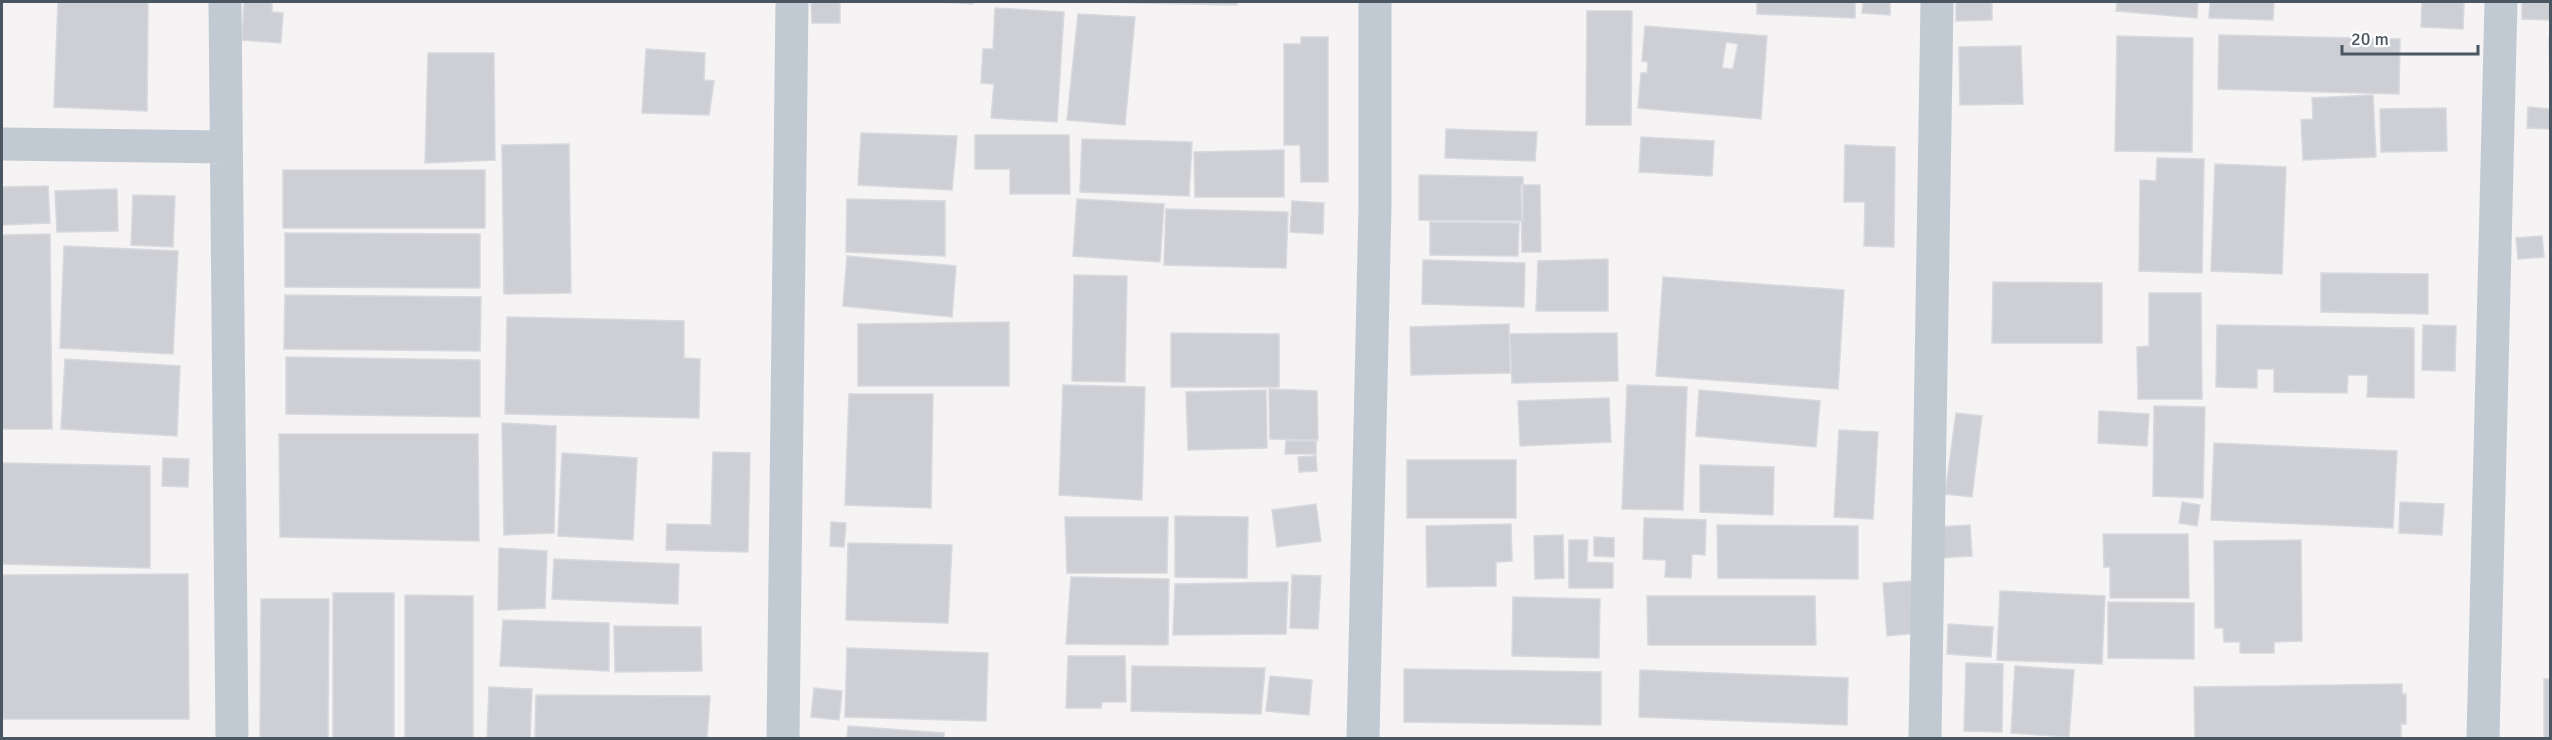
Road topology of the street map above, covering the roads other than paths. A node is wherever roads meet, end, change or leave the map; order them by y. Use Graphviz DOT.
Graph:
graph roads {
  1 [pos="225,2"];
  2 [pos="792,2"];
  3 [pos="1375,2"];
  4 [pos="1937,2"];
  5 [pos="2501,2"];
  6 [pos="2,144"];
  7 [pos="226,147"];
  8 [pos="232,738"];
  9 [pos="783,738"];
  10 [pos="1363,738"];
  11 [pos="1925,738"];
  12 [pos="2484,738"];
  1 -- 7 [label="street"];
  2 -- 9 [label="street"];
  3 -- 10 [label="street"];
  4 -- 11 [label="street"];
  5 -- 12 [label="street"];
  6 -- 7 [label="street"];
  7 -- 8 [label="street"];
}
